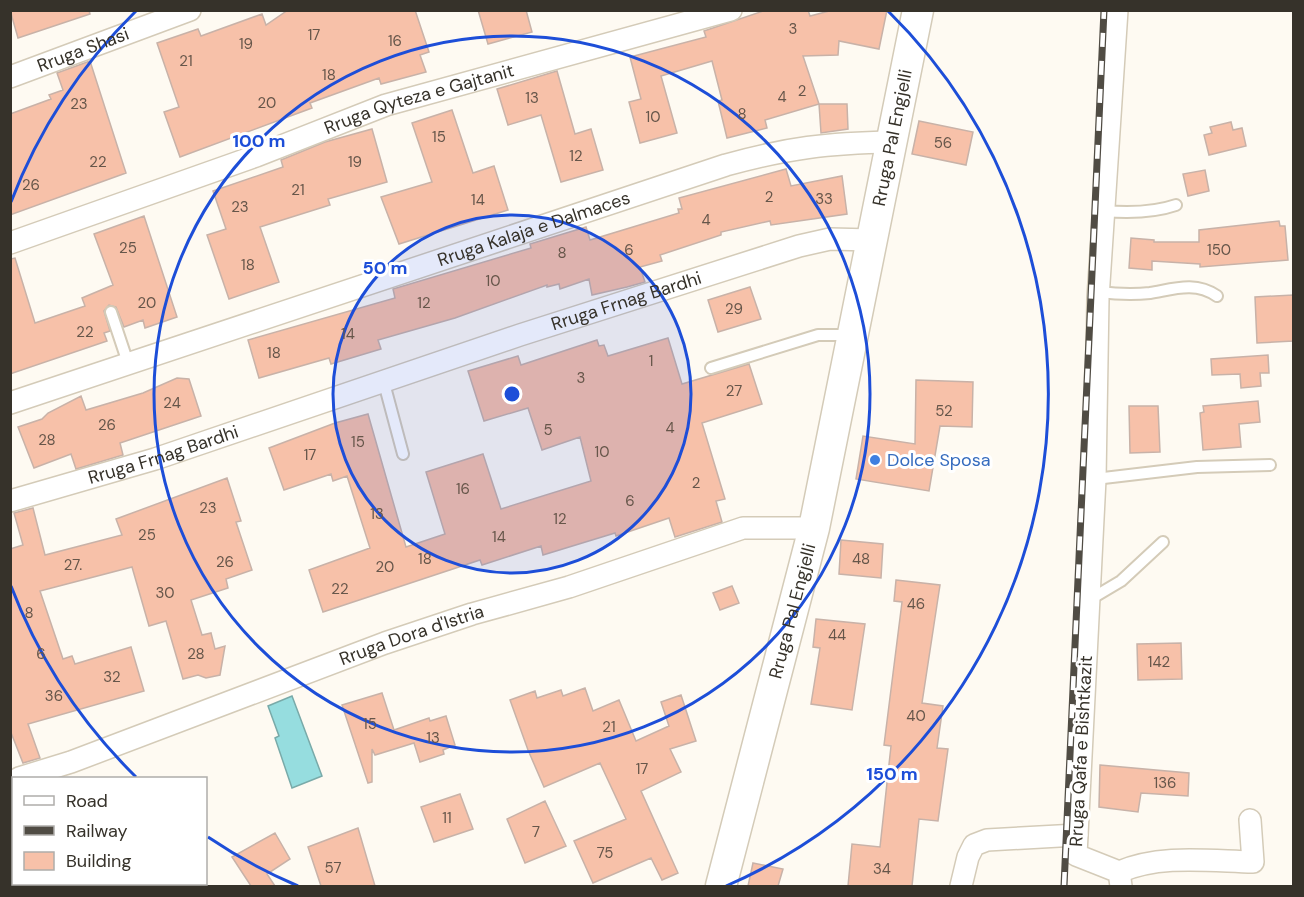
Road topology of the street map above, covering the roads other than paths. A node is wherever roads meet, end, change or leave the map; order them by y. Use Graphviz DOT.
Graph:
graph roads {
  1 [pos="190,10"];
  2 [pos="731,10"];
  3 [pos="918,10"];
  4 [pos="1117,10"];
  5 [pos="10,77"];
  6 [pos="892,142"];
  7 [pos="1176,205"];
  8 [pos="1104,211"];
  9 [pos="872,240"];
  10 [pos="10,243"];
  11 [pos="1099,292"];
  12 [pos="1217,296"];
  13 [pos="111,312"];
  14 [pos="854,336"];
  15 [pos="128,363"];
  16 [pos="711,368"];
  17 [pos="384,383"];
  18 [pos="10,404"];
  19 [pos="403,454"];
  20 [pos="1270,465"];
  21 [pos="1095,479"];
  22 [pos="10,501"];
  23 [pos="814,528"];
  24 [pos="1163,542"];
  25 [pos="1088,600"];
  26 [pos="22,777"];
  27 [pos="1250,820"];
  28 [pos="1077,835"];
  29 [pos="1120,879"];
  30 [pos="721,886"];
  31 [pos="961,886"];
  1 -- 5 [label="street, Rruga Shasi"];
  2 -- 10 [label="street, Rruga Qyteza e Gajtanit"];
  3 -- 6 [label="main road, Rruga Pal Engjelli"];
  4 -- 8 [label="street, Rruga Qafa e Bishtkazit"];
  6 -- 9 [label="main road, Rruga Pal Engjelli"];
  6 -- 15 [label="street, Rruga Kalaja e Dalmaces"];
  7 -- 8 [label="lane"];
  8 -- 11 [label="street, Rruga Qafa e Bishtkazit"];
  9 -- 14 [label="main road, Rruga Pal Engjelli"];
  9 -- 17 [label="street, Rruga Frnag Bardhi"];
  11 -- 12 [label="lane"];
  11 -- 21 [label="street, Rruga Qafa e Bishtkazit"];
  13 -- 15 [label="lane"];
  14 -- 16 [label="lane"];
  14 -- 23 [label="main road, Rruga Pal Engjelli"];
  15 -- 18 [label="street, Rruga Kalaja e Dalmaces"];
  17 -- 19 [label="lane"];
  17 -- 22 [label="street, Rruga Frnag Bardhi"];
  20 -- 21 [label="lane"];
  21 -- 25 [label="street, Rruga Qafa e Bishtkazit"];
  23 -- 26 [label="street, Rruga Dora d'Istria"];
  23 -- 30 [label="main road, Rruga Pal Engjelli"];
  24 -- 25 [label="lane"];
  25 -- 28 [label="street, Rruga Qafa e Bishtkazit"];
  27 -- 29 [label="street, Rruga Qafa e Bishtkazit"];
  28 -- 29 [label="street, Rruga Qafa e Bishtkazit"];
  28 -- 31 [label="street"];
}
